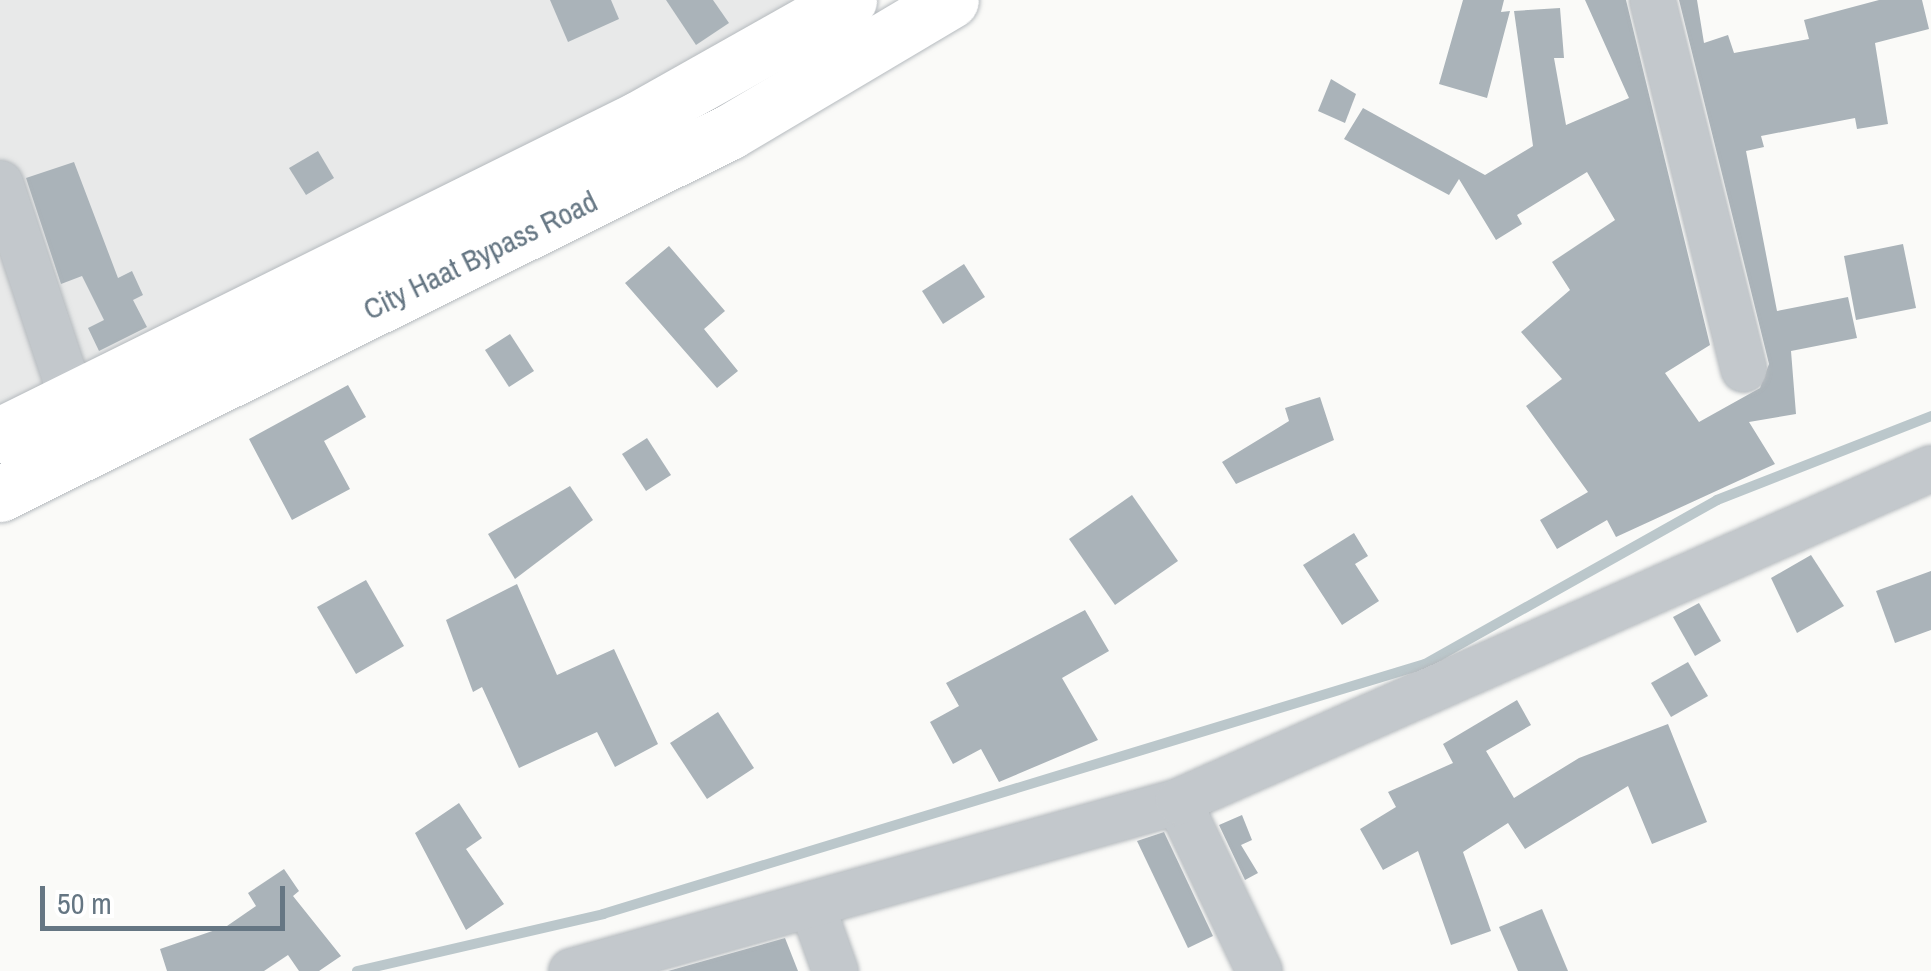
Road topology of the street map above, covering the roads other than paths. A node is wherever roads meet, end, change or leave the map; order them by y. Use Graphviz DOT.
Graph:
graph roads {
  1 [pos="849,0"];
  2 [pos="951,0"];
  3 [pos="1652,0"];
  4 [pos="0,184"];
  5 [pos="1743,369"];
  6 [pos="72,399"];
  7 [pos="0,435"];
  8 [pos="1931,468"];
  9 [pos="0,494"];
  10 [pos="1178,801"];
  11 [pos="811,904"];
  12 [pos="570,971"];
  13 [pos="835,971"];
  14 [pos="1259,971"];
  1 -- 6 [label="main road, City Haat Bypass Road"];
  2 -- 9 [label="main road, City Haat Bypass Road"];
  3 -- 5 [label="street"];
  4 -- 6 [label="street"];
  6 -- 7 [label="main road, City Haat Bypass Road"];
  8 -- 10 [label="street"];
  10 -- 11 [label="street"];
  10 -- 14 [label="street"];
  11 -- 12 [label="street"];
  11 -- 13 [label="street"];
}
